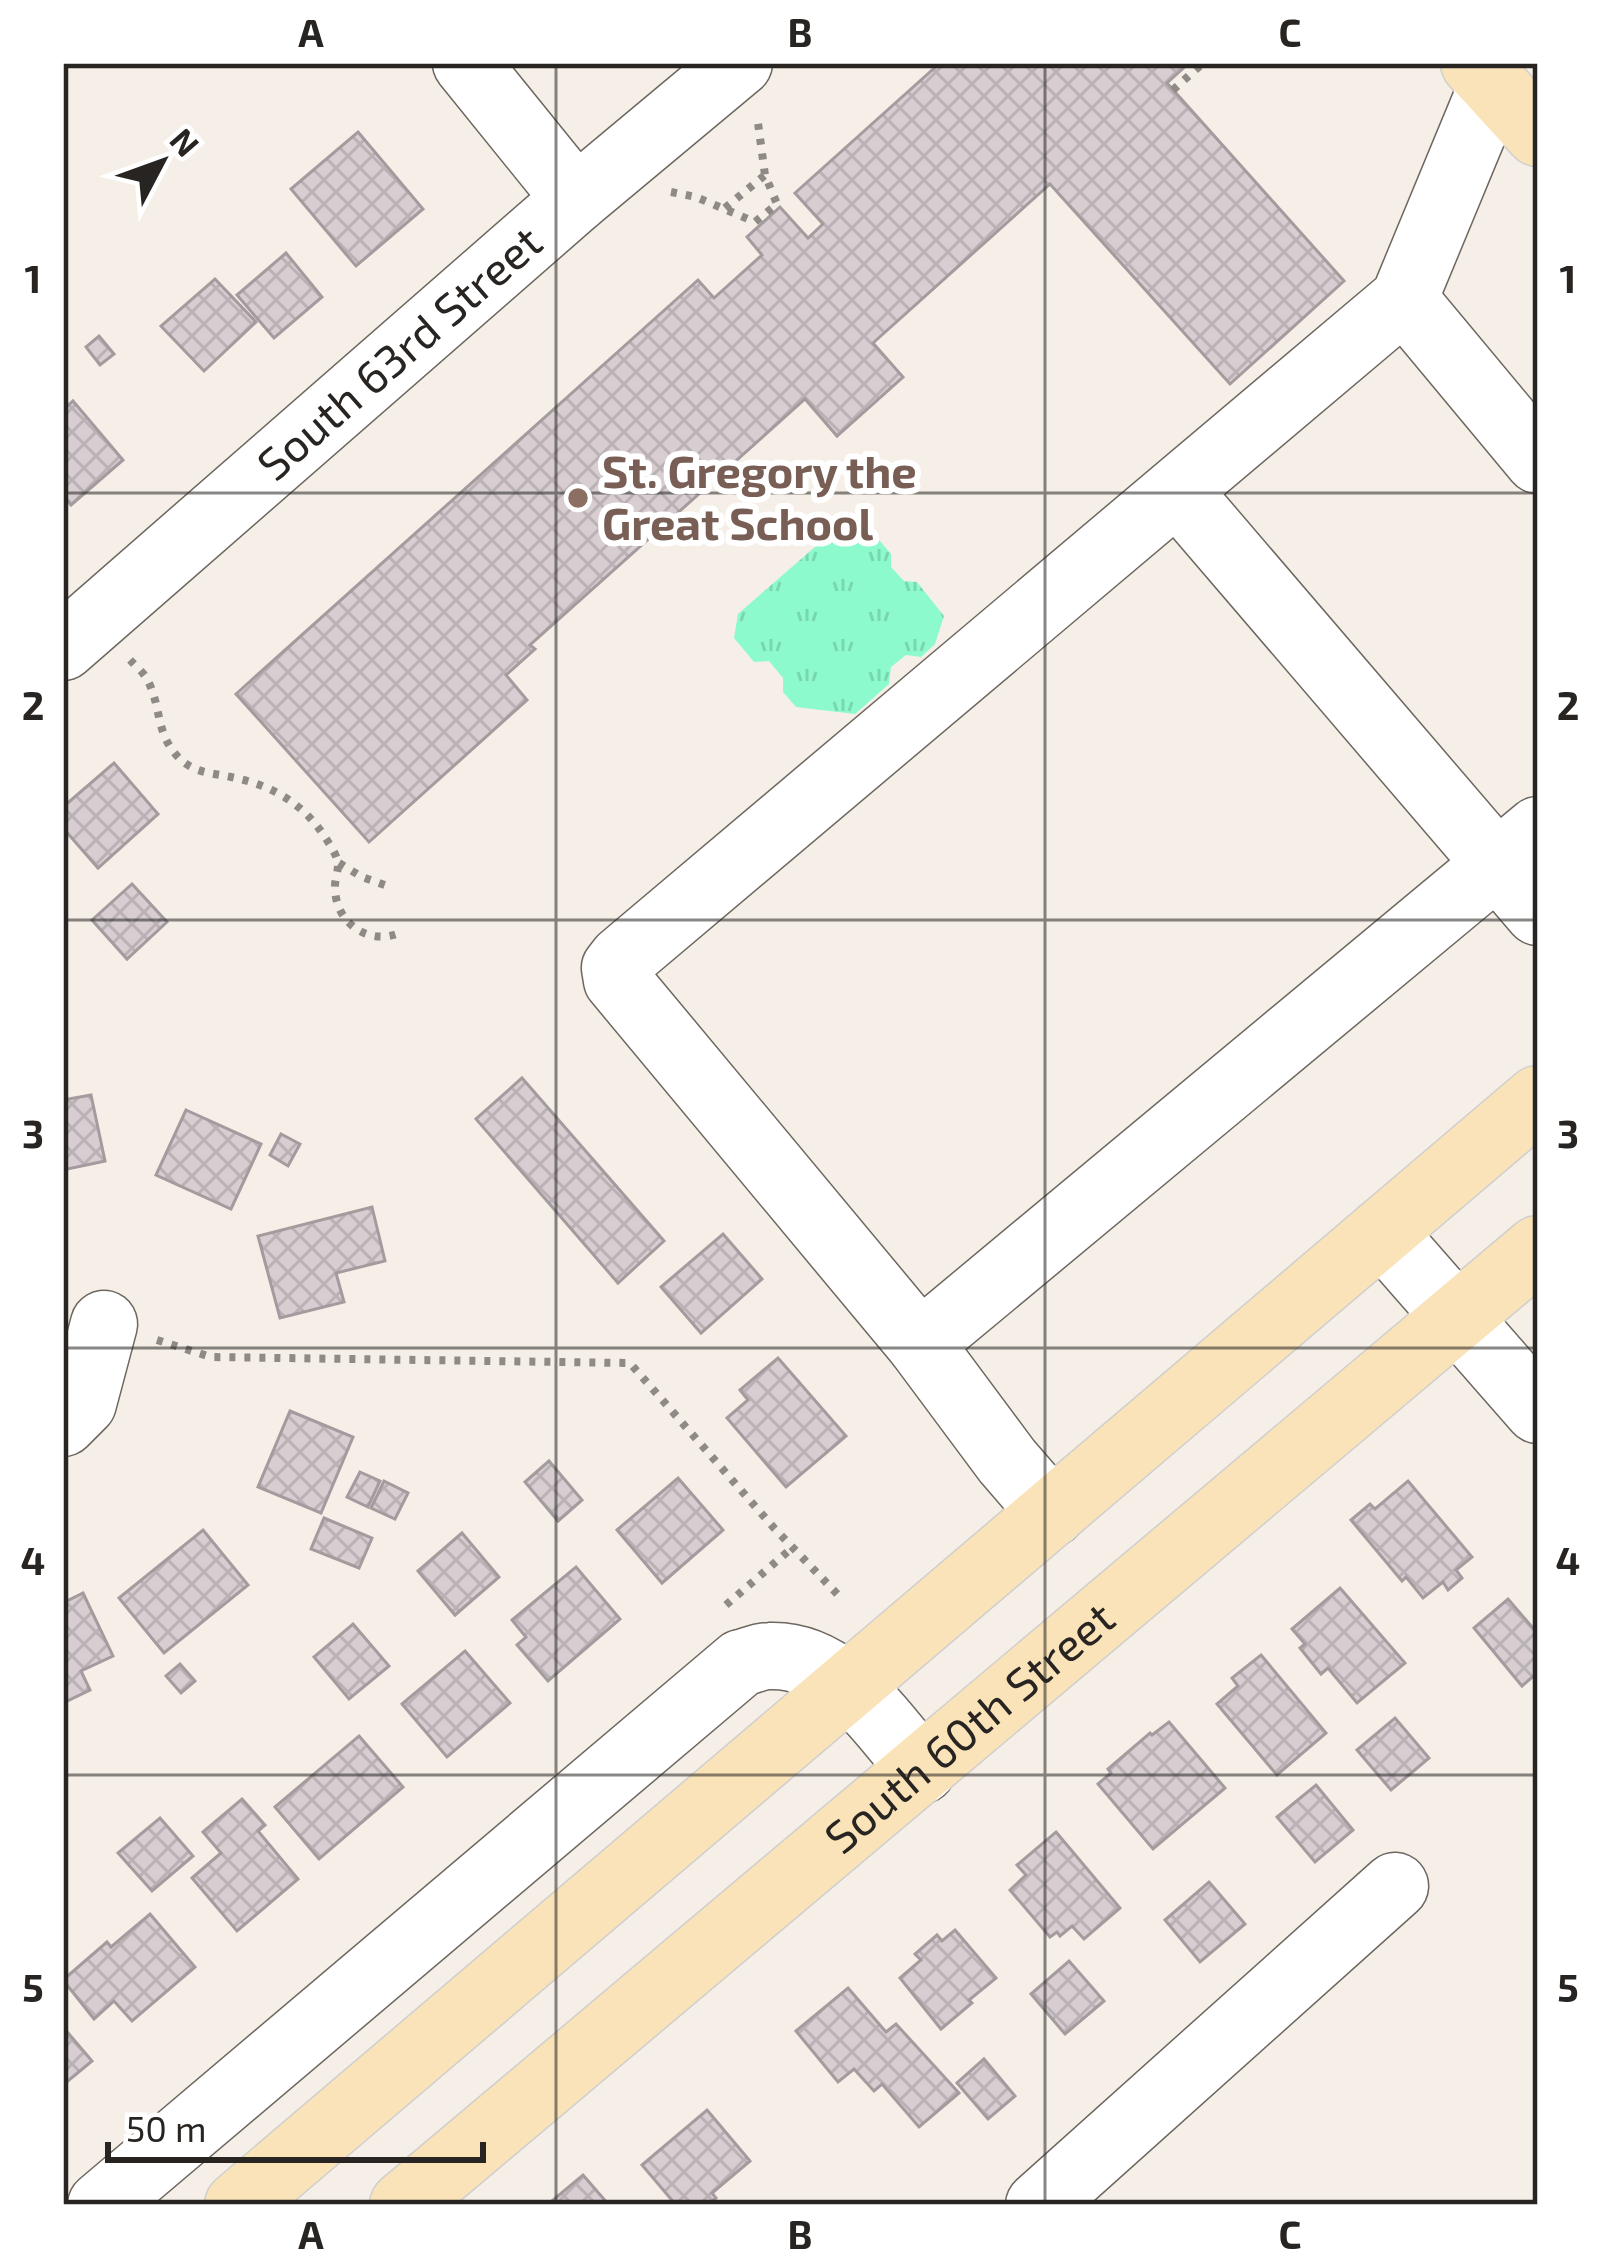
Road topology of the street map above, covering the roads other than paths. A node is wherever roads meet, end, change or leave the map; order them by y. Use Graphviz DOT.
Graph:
graph roads {
  1 [pos="466,63"];
  2 [pos="748,89"];
  3 [pos="1514,103"];
  4 [pos="576,199"];
  5 [pos="1404,299"];
  6 [pos="1538,460"];
  7 [pos="1178,493"];
  8 [pos="94,651"];
  9 [pos="1524,869"];
  10 [pos="1538,1099"];
  11 [pos="1382,1232"];
  12 [pos="1538,1249"];
  13 [pos="1457,1316"];
  14 [pos="104,1324"];
  15 [pos="920,1344"];
  16 [pos="1538,1410"];
  17 [pos="63,1423"];
  18 [pos="1052,1513"];
  19 [pos="848,1686"];
  20 [pos="922,1770"];
  21 [pos="1395,1886"];
  22 [pos="101,2205"];
  23 [pos="238,2205"];
  24 [pos="403,2205"];
  25 [pos="1039,2205"];
  1 -- 4 [label="street"];
  2 -- 4 [label="street, South 63rd Street"];
  3 -- 5 [label="street"];
  4 -- 8 [label="street, South 63rd Street"];
  5 -- 6 [label="street"];
  5 -- 7 [label="street"];
  7 -- 9 [label="street"];
  7 -- 15 [label="street"];
  9 -- 15 [label="street"];
  10 -- 11 [label="main road"];
  11 -- 13 [label="street"];
  11 -- 18 [label="main road"];
  12 -- 13 [label="main road, South 60th Street"];
  13 -- 16 [label="street"];
  13 -- 20 [label="main road, South 60th Street"];
  14 -- 17 [label="street"];
  15 -- 18 [label="street"];
  18 -- 19 [label="main road"];
  19 -- 20 [label="street"];
  19 -- 22 [label="street"];
  19 -- 23 [label="main road"];
  20 -- 24 [label="main road, South 60th Street"];
  21 -- 25 [label="street"];
}
